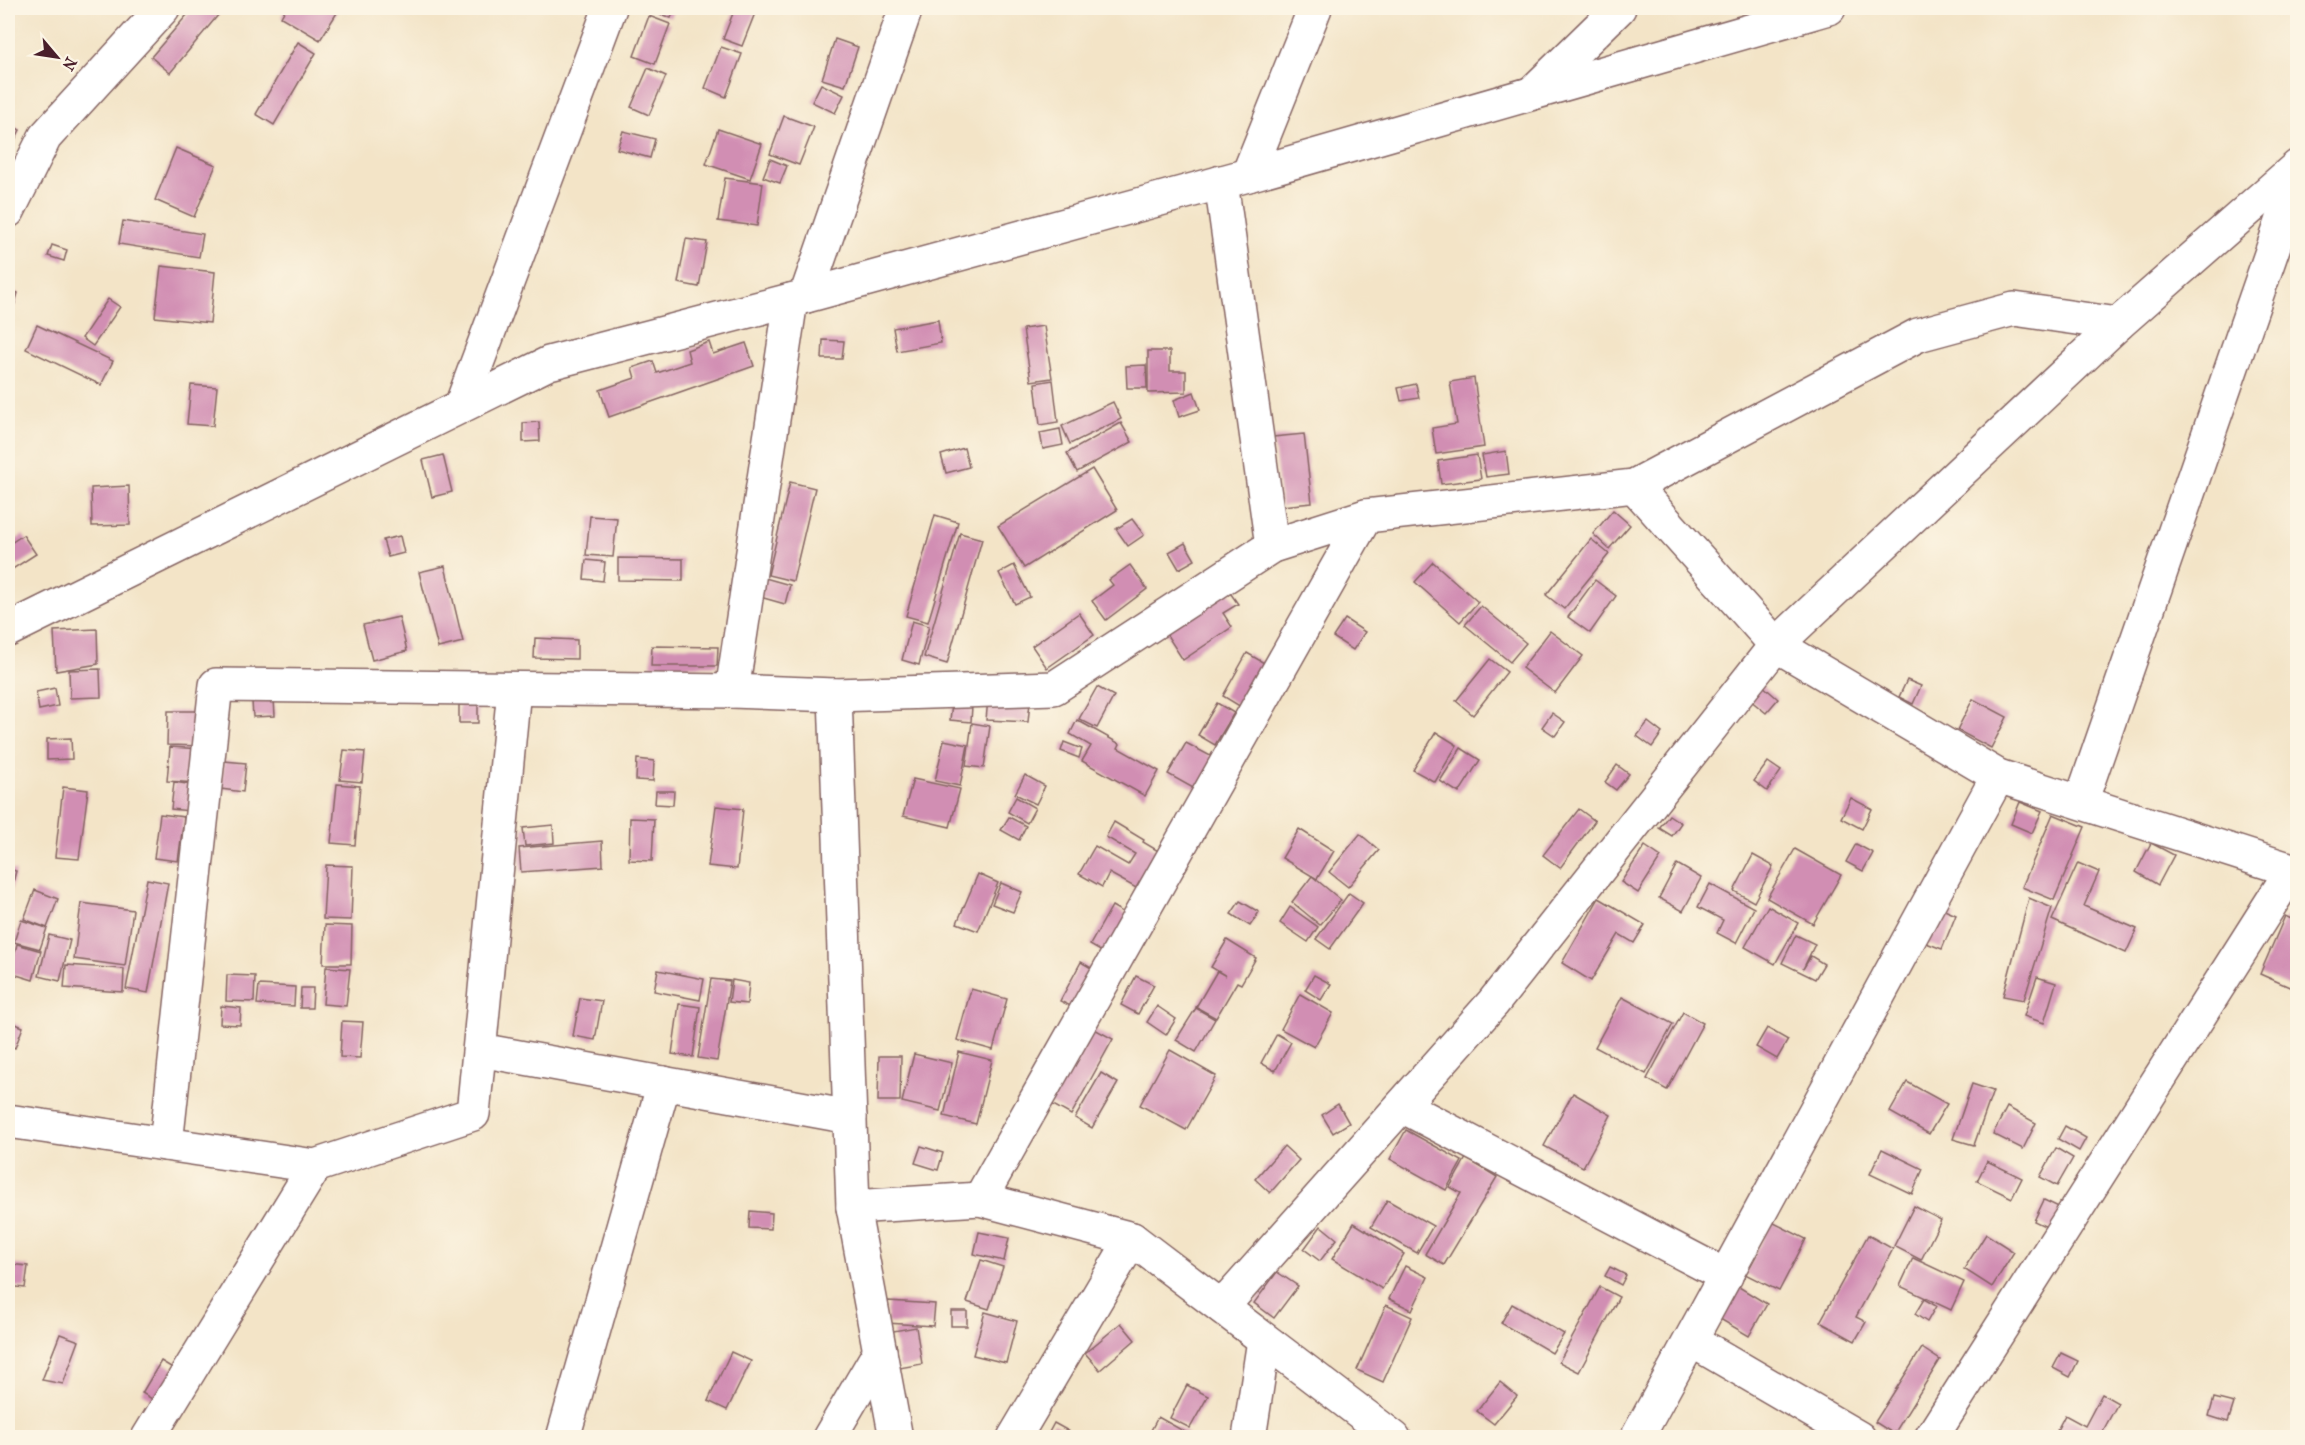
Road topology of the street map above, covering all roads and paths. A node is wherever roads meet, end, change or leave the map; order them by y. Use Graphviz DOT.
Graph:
graph roads {
  1 [pos="610,8"];
  2 [pos="906,8"];
  3 [pos="1314,8"];
  4 [pos="1619,8"];
  5 [pos="1829,8"];
  6 [pos="155,10"];
  7 [pos="1532,93"];
  8 [pos="2298,166"];
  9 [pos="2298,176"];
  10 [pos="1235,179"];
  11 [pos="8,211"];
  12 [pos="799,298"];
  13 [pos="2118,324"];
  14 [pos="460,406"];
  15 [pos="1634,486"];
  16 [pos="1366,516"];
  17 [pos="1272,546"];
  18 [pos="8,630"];
  19 [pos="1776,645"];
  20 [pos="514,689"];
  21 [pos="732,691"];
  22 [pos="835,696"];
  23 [pos="1998,776"];
  24 [pos="2081,802"];
  25 [pos="2295,871"];
  26 [pos="480,1050"];
  27 [pos="664,1083"];
  28 [pos="1402,1106"];
  29 [pos="850,1117"];
  30 [pos="8,1121"];
  31 [pos="166,1144"];
  32 [pos="315,1166"];
  33 [pos="980,1199"];
  34 [pos="853,1207"];
  35 [pos="1132,1239"];
  36 [pos="1726,1276"];
  37 [pos="1222,1307"];
  38 [pos="1264,1340"];
  39 [pos="1691,1340"];
  40 [pos="880,1351"];
  41 [pos="148,1437"];
  42 [pos="563,1437"];
  43 [pos="829,1437"];
  44 [pos="896,1437"];
  45 [pos="1014,1437"];
  46 [pos="1249,1437"];
  47 [pos="1394,1437"];
  48 [pos="1638,1437"];
  49 [pos="1859,1437"];
  50 [pos="1932,1437"];
  1 -- 14 [label="street"];
  2 -- 12 [label="street"];
  3 -- 10 [label="street"];
  4 -- 7 [label="street"];
  5 -- 7 [label="street"];
  6 -- 11 [label="street"];
  7 -- 10 [label="street"];
  8 -- 13 [label="street"];
  9 -- 24 [label="street"];
  10 -- 12 [label="street"];
  10 -- 17 [label="street"];
  12 -- 14 [label="street"];
  12 -- 21 [label="street"];
  13 -- 15 [label="street"];
  13 -- 19 [label="street"];
  14 -- 18 [label="street"];
  15 -- 16 [label="street"];
  15 -- 19 [label="street"];
  16 -- 17 [label="street"];
  16 -- 33 [label="street"];
  17 -- 22 [label="street"];
  19 -- 23 [label="street"];
  19 -- 28 [label="street"];
  20 -- 21 [label="street"];
  20 -- 26 [label="street"];
  20 -- 31 [label="street"];
  21 -- 22 [label="street"];
  22 -- 29 [label="street"];
  23 -- 24 [label="street"];
  23 -- 36 [label="street"];
  24 -- 25 [label="street"];
  25 -- 50 [label="street"];
  26 -- 27 [label="street"];
  26 -- 32 [label="street"];
  27 -- 29 [label="street"];
  27 -- 42 [label="street"];
  28 -- 36 [label="street"];
  28 -- 37 [label="street"];
  29 -- 34 [label="street"];
  30 -- 31 [label="street"];
  31 -- 32 [label="street"];
  32 -- 41 [label="street"];
  33 -- 34 [label="street"];
  33 -- 35 [label="street"];
  34 -- 40 [label="street"];
  35 -- 37 [label="street"];
  35 -- 45 [label="street"];
  36 -- 39 [label="street"];
  37 -- 38 [label="street"];
  38 -- 46 [label="street"];
  38 -- 47 [label="street"];
  39 -- 48 [label="street"];
  39 -- 49 [label="street"];
  40 -- 43 [label="street"];
  40 -- 44 [label="street"];
}
